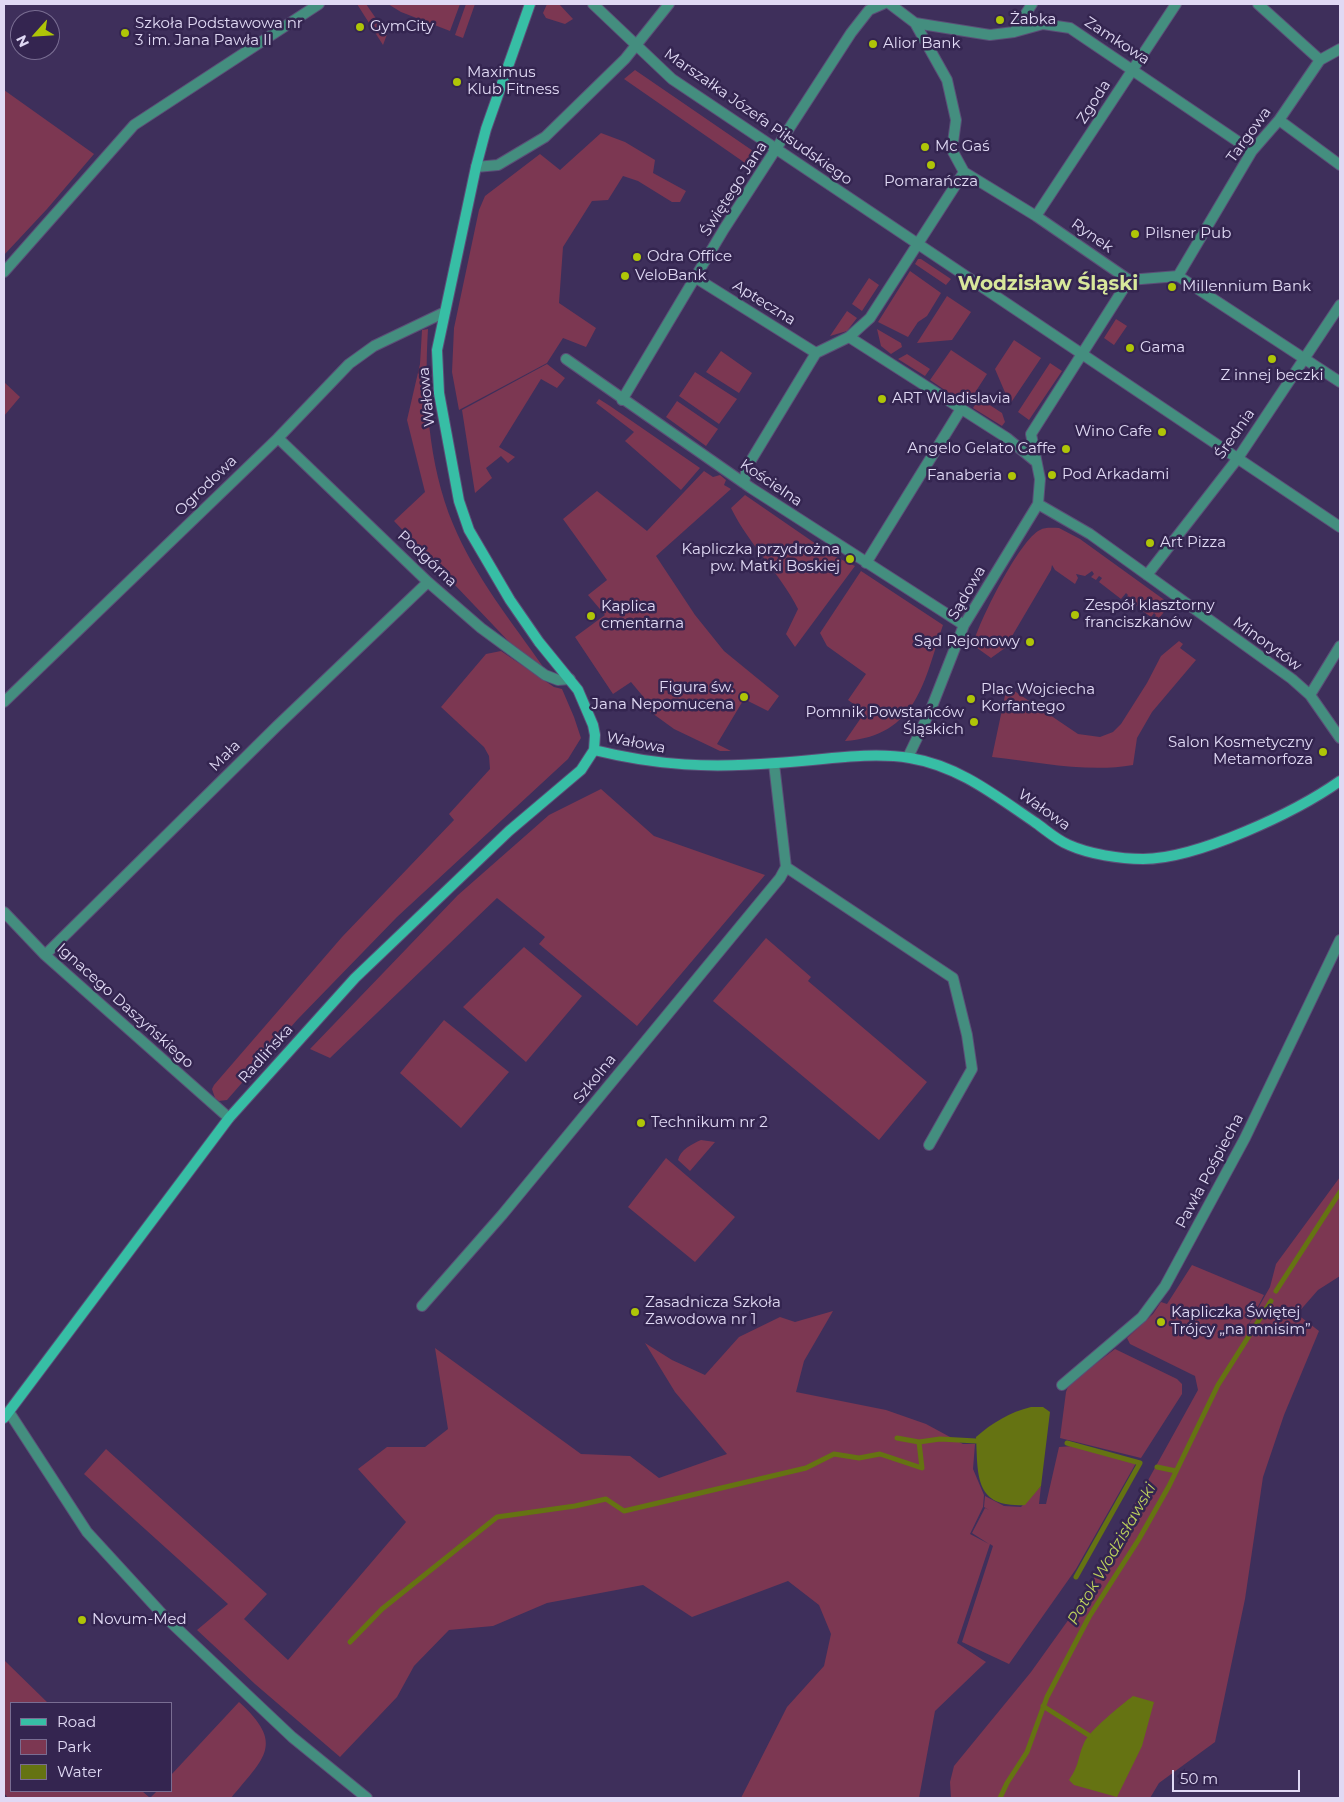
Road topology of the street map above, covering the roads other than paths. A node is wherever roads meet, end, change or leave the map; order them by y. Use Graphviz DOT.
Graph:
graph roads {
  1 [pos="319,4"];
  2 [pos="530,4"];
  3 [pos="593,4"];
  4 [pos="669,4"];
  5 [pos="883,4"];
  6 [pos="890,4"];
  7 [pos="1032,4"];
  8 [pos="1176,4"];
  9 [pos="1258,4"];
  10 [pos="915,23"];
  11 [pos="1014,32"];
  12 [pos="635,46"];
  13 [pos="1340,48"];
  14 [pos="1320,60"];
  15 [pos="1133,69"];
  16 [pos="1278,120"];
  17 [pos="778,150"];
  18 [pos="1252,151"];
  19 [pos="1340,165"];
  20 [pos="476,167"];
  21 [pos="964,172"];
  22 [pos="1036,216"];
  23 [pos="918,244"];
  24 [pos="4,272"];
  25 [pos="1178,276"];
  26 [pos="696,278"];
  27 [pos="1129,280"];
  28 [pos="1340,305"];
  29 [pos="443,313"];
  30 [pos="849,337"];
  31 [pos="816,353"];
  32 [pos="1083,354"];
  33 [pos="566,359"];
  34 [pos="1305,359"];
  35 [pos="1340,382"];
  36 [pos="622,400"];
  37 [pos="961,409"];
  38 [pos="278,438"];
  39 [pos="1238,458"];
  40 [pos="1035,461"];
  41 [pos="744,483"];
  42 [pos="1038,504"];
  43 [pos="1340,527"];
  44 [pos="866,563"];
  45 [pos="1147,575"];
  46 [pos="428,582"];
  47 [pos="964,625"];
  48 [pos="1340,646"];
  49 [pos="570,679"];
  50 [pos="1310,695"];
  51 [pos="4,702"];
  52 [pos="1340,738"];
  53 [pos="594,750"];
  54 [pos="908,758"];
  55 [pos="774,764"];
  56 [pos="1340,781"];
  57 [pos="786,867"];
  58 [pos="4,912"];
  59 [pos="1340,940"];
  60 [pos="45,955"];
  61 [pos="229,1118"];
  62 [pos="929,1145"];
  63 [pos="422,1306"];
  64 [pos="1062,1385"];
  65 [pos="6,1415"];
  66 [pos="366,1798"];
  1 -- 24 [label="street"];
  2 -- 20 [label="street, Wałowa"];
  3 -- 12 [label="street, Marszałka Józefa Piłsudskiego"];
  4 -- 12 [label="street"];
  5 -- 17 [label="street, Świętego Jana"];
  6 -- 10 [label="street"];
  7 -- 11 [label="street"];
  8 -- 15 [label="street, Zgoda"];
  9 -- 14 [label="street"];
  10 -- 11 [label="street, Zamkowa"];
  10 -- 21 [label="street, Rynek"];
  11 -- 15 [label="street, Zamkowa"];
  12 -- 17 [label="street, Marszałka Józefa Piłsudskiego"];
  12 -- 20 [label="street"];
  13 -- 14 [label="street, Targowa"];
  14 -- 16 [label="street, Targowa"];
  15 -- 18 [label="street, Zamkowa"];
  15 -- 22 [label="street, Zgoda"];
  16 -- 18 [label="street, Targowa"];
  16 -- 19 [label="street"];
  17 -- 23 [label="street, Marszałka Józefa Piłsudskiego"];
  17 -- 26 [label="street, Świętego Jana"];
  18 -- 25 [label="street, Targowa"];
  20 -- 29 [label="street, Wałowa"];
  21 -- 22 [label="street, Rynek"];
  21 -- 23 [label="street"];
  22 -- 27 [label="street, Rynek"];
  23 -- 30 [label="street"];
  23 -- 32 [label="street"];
  25 -- 27 [label="street"];
  25 -- 34 [label="street"];
  26 -- 31 [label="street, Apteczna"];
  26 -- 36 [label="street, Świętego Jana"];
  27 -- 32 [label="street"];
  28 -- 34 [label="street, Średnia"];
  29 -- 38 [label="street, Ogrodowa"];
  29 -- 49 [label="street, Wałowa"];
  30 -- 31 [label="street"];
  30 -- 37 [label="street"];
  31 -- 41 [label="street"];
  32 -- 39 [label="street"];
  32 -- 40 [label="street"];
  33 -- 36 [label="street, Kościelna"];
  34 -- 35 [label="street"];
  34 -- 39 [label="street, Średnia"];
  36 -- 41 [label="street, Kościelna"];
  37 -- 40 [label="street"];
  37 -- 44 [label="street"];
  38 -- 46 [label="street, Podgórna"];
  38 -- 51 [label="street, Ogrodowa"];
  39 -- 43 [label="street"];
  39 -- 45 [label="street, Średnia"];
  40 -- 42 [label="street"];
  41 -- 44 [label="street, Kościelna"];
  42 -- 45 [label="street, Minorytów"];
  42 -- 47 [label="street, Sądowa"];
  44 -- 47 [label="street, Kościelna"];
  45 -- 50 [label="street, Minorytów"];
  46 -- 49 [label="street, Podgórna"];
  46 -- 60 [label="street, Mała"];
  47 -- 54 [label="street, Sądowa"];
  48 -- 50 [label="street"];
  49 -- 53 [label="street, Wałowa"];
  50 -- 52 [label="street, Minorytów"];
  53 -- 55 [label="street, Wałowa"];
  53 -- 61 [label="street, Radlińska"];
  54 -- 55 [label="street, Wałowa"];
  54 -- 56 [label="street, Wałowa"];
  55 -- 57 [label="street"];
  57 -- 62 [label="street"];
  57 -- 63 [label="street, Szkolna"];
  58 -- 60 [label="street, Ignacego Daszyńskiego"];
  59 -- 64 [label="street, Pawła Pośpiecha"];
  60 -- 61 [label="street, Ignacego Daszyńskiego"];
  61 -- 65 [label="street, Radlińska"];
  65 -- 66 [label="street"];
}
